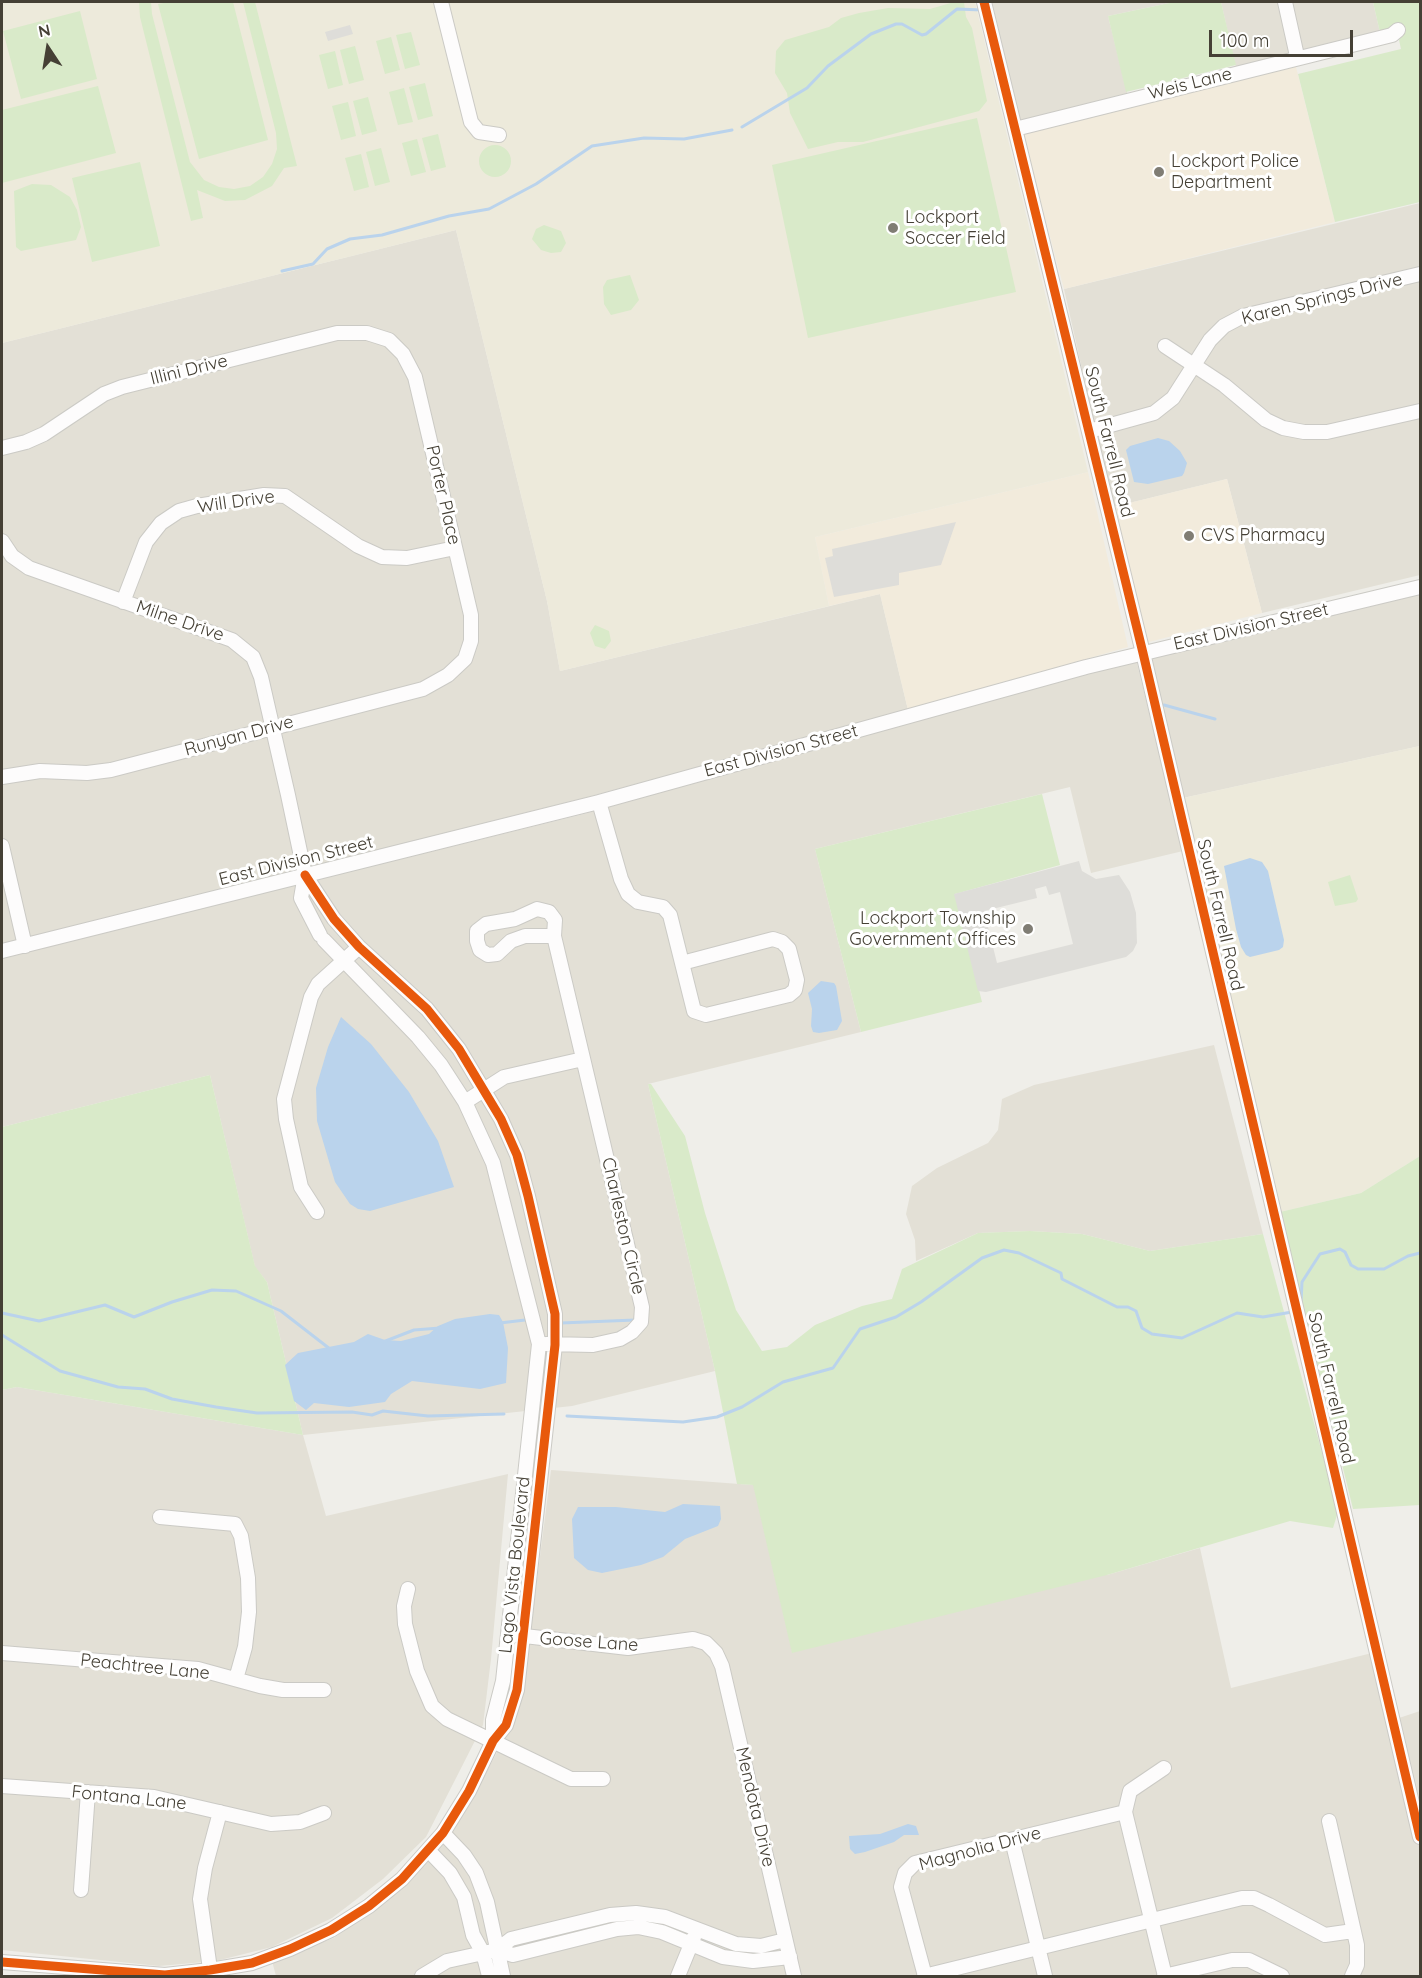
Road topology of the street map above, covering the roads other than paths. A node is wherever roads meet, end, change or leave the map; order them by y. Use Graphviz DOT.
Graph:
graph roads {
  1 [pos="984,2"];
  2 [pos="1285,2"];
  3 [pos="446,3"];
  4 [pos="1398,30"];
  5 [pos="1297,56"];
  6 [pos="1015,129"];
  7 [pos="500,135"];
  8 [pos="1420,274"];
  9 [pos="388,340"];
  10 [pos="1166,346"];
  11 [pos="1194,364"];
  12 [pos="1420,411"];
  13 [pos="1089,431"];
  14 [pos="2,448"];
  15 [pos="2,541"];
  16 [pos="455,548"];
  17 [pos="1420,587"];
  18 [pos="123,602"];
  19 [pos="1143,653"];
  20 [pos="465,658"];
  21 [pos="273,726"];
  22 [pos="2,777"];
  23 [pos="599,802"];
  24 [pos="2,846"];
  25 [pos="305,875"];
  26 [pos="327,908"];
  27 [pos="309,916"];
  28 [pos="554,936"];
  29 [pos="25,946"];
  30 [pos="359,947"];
  31 [pos="2,951"];
  32 [pos="342,961"];
  33 [pos="682,963"];
  34 [pos="583,1059"];
  35 [pos="485,1088"];
  36 [pos="465,1102"];
  37 [pos="317,1212"];
  38 [pos="539,1344"];
  39 [pos="555,1345"];
  40 [pos="160,1517"];
  41 [pos="408,1589"];
  42 [pos="508,1634"];
  43 [pos="524,1637"];
  44 [pos="706,1644"];
  45 [pos="2,1653"];
  46 [pos="236,1679"];
  47 [pos="324,1690"];
  48 [pos="493,1741"];
  49 [pos="1164,1768"];
  50 [pos="603,1779"];
  51 [pos="2,1786"];
  52 [pos="88,1792"];
  53 [pos="220,1812"];
  54 [pos="1125,1812"];
  55 [pos="324,1813"];
  56 [pos="1329,1821"];
  57 [pos="443,1833"];
  58 [pos="1420,1837"];
  59 [pos="1012,1840"];
  60 [pos="429,1851"];
  61 [pos="81,1890"];
  62 [pos="1151,1919"];
  63 [pos="699,1928"];
  64 [pos="1353,1931"];
  65 [pos="785,1940"];
  66 [pos="691,1944"];
  67 [pos="1038,1947"];
  68 [pos="490,1952"];
  69 [pos="790,1957"];
  70 [pos="2,1962"];
  71 [pos="210,1973"];
  72 [pos="925,1976"];
  73 [pos="1165,1976"];
  74 [pos="422,1977"];
  75 [pos="489,1977"];
  76 [pos="503,1977"];
  77 [pos="678,1977"];
  78 [pos="794,1977"];
  79 [pos="1045,1977"];
  80 [pos="1282,1977"];
  81 [pos="1352,1977"];
  1 -- 6 [label="street, South Farrell Road"];
  2 -- 5 [label="street"];
  3 -- 7 [label="street"];
  4 -- 5 [label="street, Weis Lane"];
  5 -- 6 [label="street, Weis Lane"];
  6 -- 13 [label="street, South Farrell Road"];
  8 -- 11 [label="street, Karen Springs Drive"];
  9 -- 14 [label="street, Illini Drive"];
  9 -- 16 [label="street, Porter Place"];
  10 -- 11 [label="street"];
  11 -- 12 [label="street"];
  11 -- 13 [label="street, Karen Springs Drive"];
  13 -- 19 [label="street, South Farrell Road"];
  15 -- 18 [label="street, Milne Drive"];
  16 -- 18 [label="street, Will Drive"];
  16 -- 20 [label="street, Porter Place"];
  17 -- 19 [label="street, East Division Street"];
  18 -- 21 [label="street, Milne Drive"];
  19 -- 23 [label="street, East Division Street"];
  19 -- 58 [label="street, South Farrell Road"];
  20 -- 21 [label="street, Runyan Drive"];
  21 -- 22 [label="street, Runyan Drive"];
  21 -- 25 [label="street, Milne Drive"];
  23 -- 25 [label="street, East Division Street"];
  23 -- 33 [label="street"];
  24 -- 29 [label="street"];
  25 -- 26 [label="street, Lago Vista Boulevard"];
  25 -- 27 [label="street, Lago Vista Boulevard"];
  25 -- 29 [label="street, East Division Street"];
  26 -- 27 [label="street"];
  26 -- 30 [label="street, Lago Vista Boulevard"];
  27 -- 32 [label="street, Lago Vista Boulevard"];
  28 -- 28 [label="street"];
  28 -- 34 [label="street"];
  29 -- 31 [label="street, East Division Street"];
  30 -- 32 [label="street"];
  30 -- 35 [label="street, Lago Vista Boulevard"];
  32 -- 36 [label="street, Lago Vista Boulevard"];
  32 -- 37 [label="street"];
  33 -- 33 [label="street"];
  34 -- 35 [label="street"];
  34 -- 39 [label="street, Charleston Circle"];
  35 -- 36 [label="street"];
  35 -- 39 [label="street, Lago Vista Boulevard"];
  36 -- 38 [label="street, Lago Vista Boulevard"];
  38 -- 39 [label="street, Charleston Circle"];
  38 -- 42 [label="street, Lago Vista Boulevard"];
  39 -- 43 [label="street, Lago Vista Boulevard"];
  40 -- 46 [label="street"];
  41 -- 48 [label="street"];
  42 -- 43 [label="street, Goose Lane"];
  42 -- 48 [label="street, Lago Vista Boulevard"];
  43 -- 44 [label="street, Goose Lane"];
  43 -- 48 [label="street, Lago Vista Boulevard"];
  44 -- 65 [label="street, Mendota Drive"];
  45 -- 46 [label="street, Peachtree Lane"];
  46 -- 47 [label="street, Peachtree Lane"];
  48 -- 50 [label="street"];
  48 -- 57 [label="street, Lago Vista Boulevard"];
  49 -- 54 [label="street"];
  51 -- 52 [label="street, Fontana Lane"];
  52 -- 53 [label="street, Fontana Lane"];
  52 -- 61 [label="street"];
  53 -- 55 [label="street, Fontana Lane"];
  53 -- 71 [label="street"];
  54 -- 59 [label="street, Magnolia Drive"];
  54 -- 62 [label="street"];
  56 -- 64 [label="street"];
  57 -- 60 [label="street, Lago Vista Boulevard"];
  57 -- 68 [label="street"];
  59 -- 67 [label="street"];
  59 -- 72 [label="street, Magnolia Drive"];
  60 -- 68 [label="street"];
  60 -- 71 [label="street, Lago Vista Boulevard"];
  62 -- 64 [label="street"];
  62 -- 67 [label="street"];
  62 -- 73 [label="street"];
  63 -- 65 [label="street"];
  63 -- 66 [label="street"];
  63 -- 68 [label="street"];
  64 -- 81 [label="street"];
  65 -- 69 [label="street, Mendota Drive"];
  66 -- 68 [label="street"];
  66 -- 69 [label="street"];
  66 -- 77 [label="street"];
  67 -- 72 [label="street"];
  67 -- 79 [label="street"];
  68 -- 74 [label="street"];
  68 -- 75 [label="street"];
  68 -- 76 [label="street"];
  69 -- 78 [label="street, Mendota Drive"];
  70 -- 71 [label="street, Lago Vista Boulevard"];
  73 -- 80 [label="street"];
}
